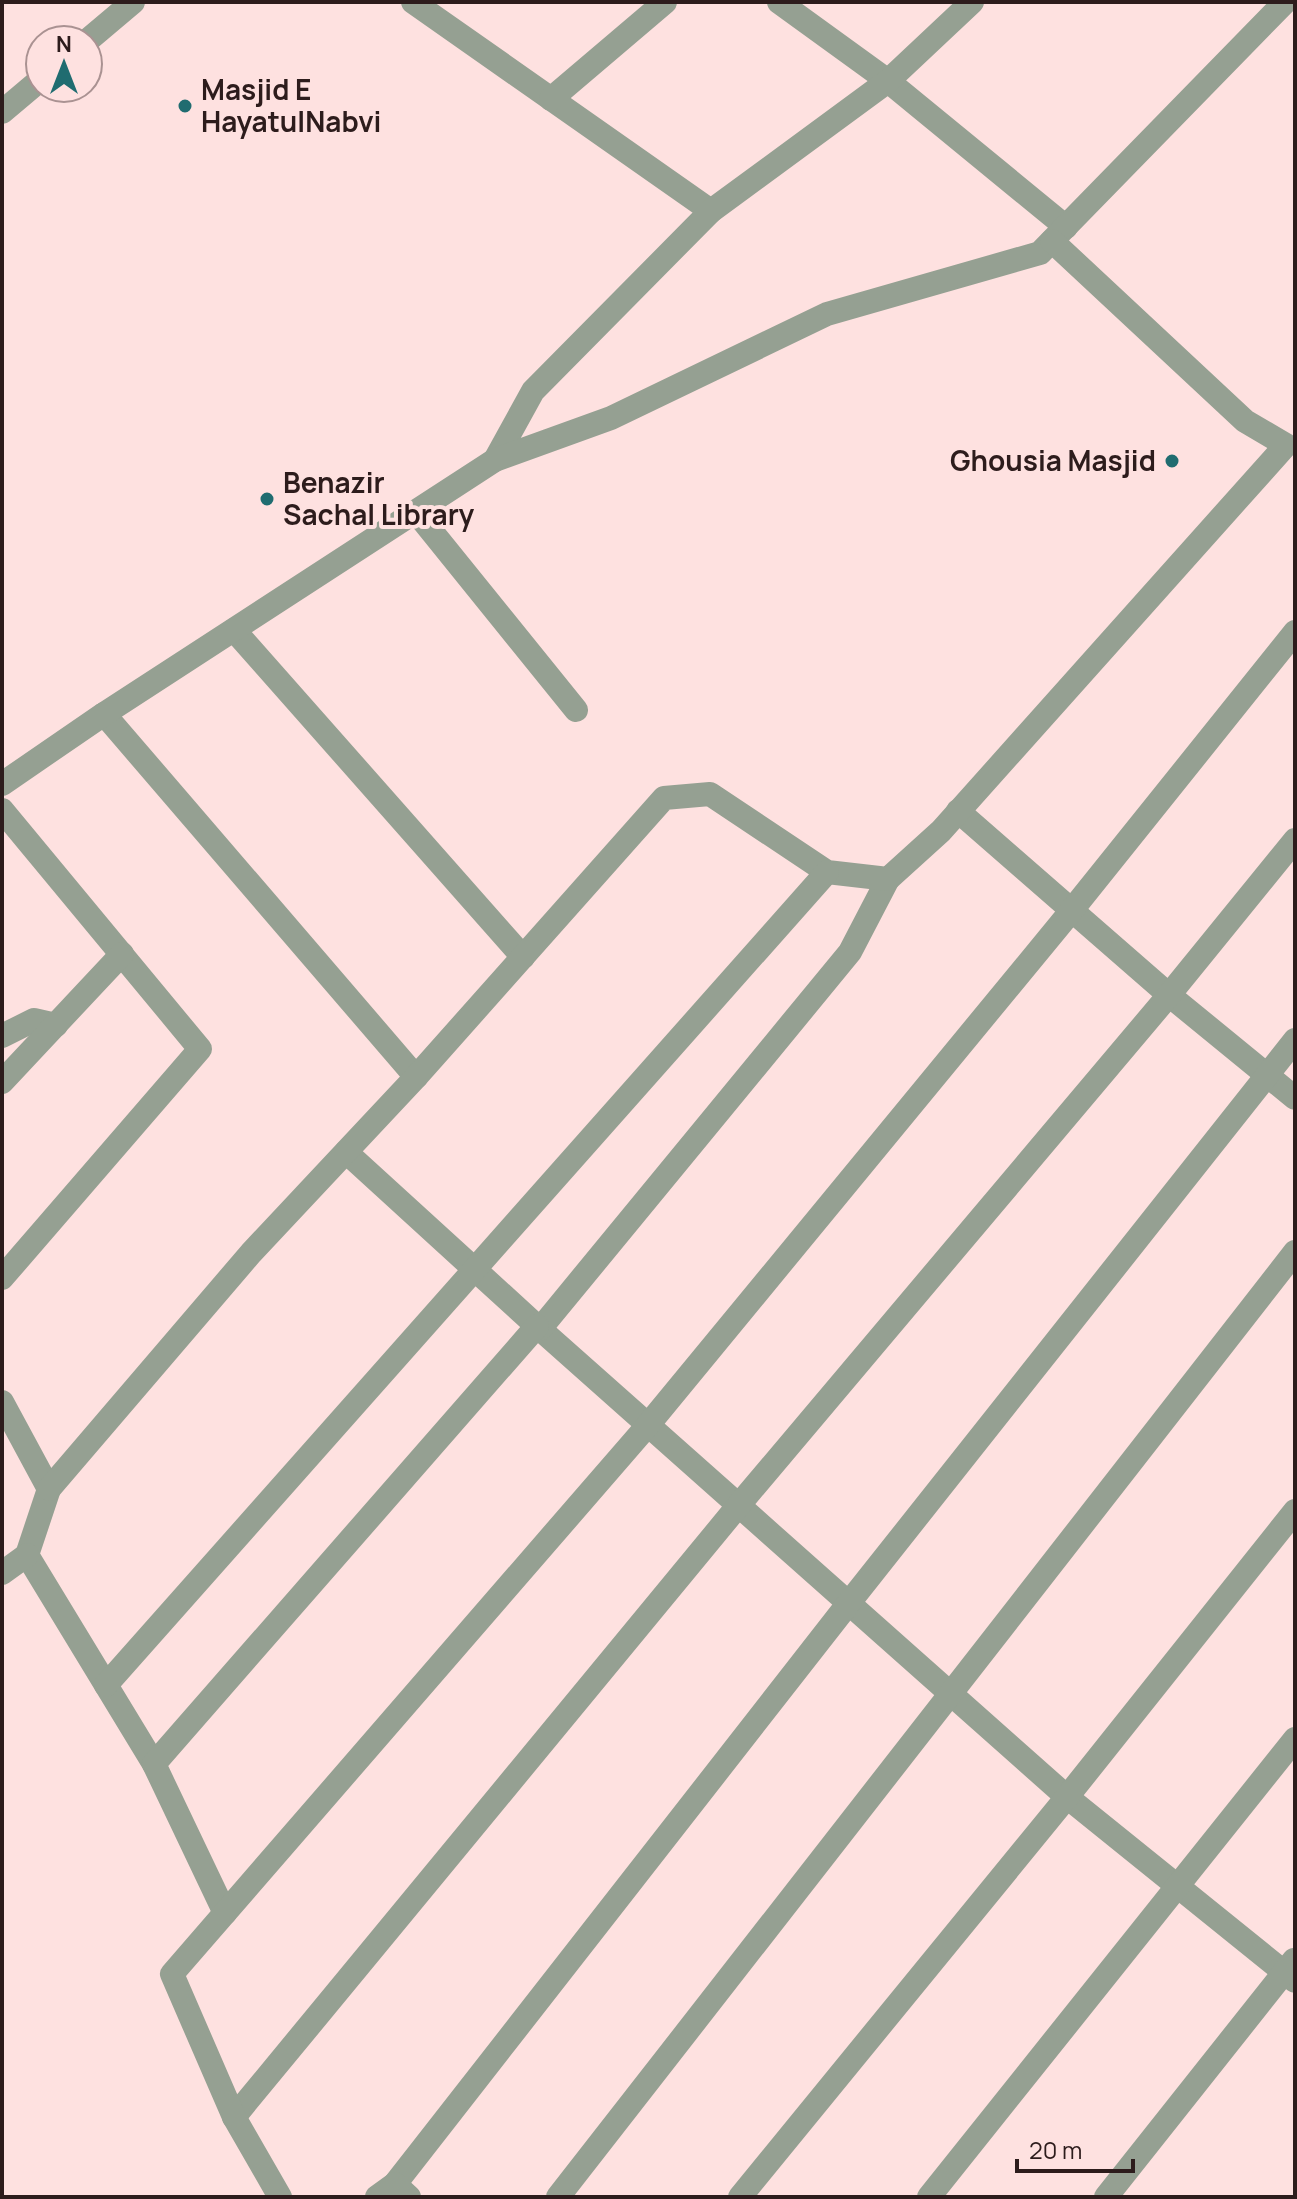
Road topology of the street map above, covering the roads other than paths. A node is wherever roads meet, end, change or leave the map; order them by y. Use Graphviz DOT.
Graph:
graph roads {
  1 [pos="133,2"];
  2 [pos="413,2"];
  3 [pos="665,2"];
  4 [pos="779,2"];
  5 [pos="972,2"];
  6 [pos="1285,2"];
  7 [pos="104,26"];
  8 [pos="888,81"];
  9 [pos="24,93"];
  10 [pos="551,99"];
  11 [pos="2,112"];
  12 [pos="711,211"];
  13 [pos="1059,234"];
  14 [pos="1292,443"];
  15 [pos="495,460"];
  16 [pos="416,512"];
  17 [pos="234,630"];
  18 [pos="1295,632"];
  19 [pos="576,710"];
  20 [pos="104,714"];
  21 [pos="2,784"];
  22 [pos="2,810"];
  23 [pos="958,811"];
  24 [pos="1295,840"];
  25 [pos="827,872"];
  26 [pos="888,879"];
  27 [pos="1072,910"];
  28 [pos="122,954"];
  29 [pos="523,957"];
  30 [pos="1169,995"];
  31 [pos="56,1025"];
  32 [pos="2,1036"];
  33 [pos="1295,1040"];
  34 [pos="1267,1075"];
  35 [pos="416,1077"];
  36 [pos="2,1082"];
  37 [pos="1295,1098"];
  38 [pos="346,1152"];
  39 [pos="1295,1252"];
  40 [pos="474,1269"];
  41 [pos="2,1278"];
  42 [pos="538,1328"];
  43 [pos="2,1402"];
  44 [pos="648,1425"];
  45 [pos="49,1489"];
  46 [pos="738,1506"];
  47 [pos="1295,1511"];
  48 [pos="27,1555"];
  49 [pos="2,1573"];
  50 [pos="848,1604"];
  51 [pos="106,1685"];
  52 [pos="951,1693"];
  53 [pos="1295,1739"];
  54 [pos="154,1764"];
  55 [pos="1067,1797"];
  56 [pos="1178,1886"];
  57 [pos="225,1913"];
  58 [pos="1292,1970"];
  59 [pos="234,2117"];
  60 [pos="394,2193"];
  61 [pos="280,2197"];
  62 [pos="558,2197"];
  63 [pos="740,2197"];
  64 [pos="929,2197"];
  65 [pos="1106,2197"];
  1 -- 7 [label="street"];
  2 -- 10 [label="street"];
  3 -- 10 [label="street"];
  4 -- 8 [label="street"];
  5 -- 8 [label="street"];
  6 -- 13 [label="street"];
  8 -- 12 [label="street"];
  8 -- 13 [label="street"];
  9 -- 11 [label="street"];
  10 -- 12 [label="street"];
  12 -- 15 [label="street"];
  13 -- 14 [label="street"];
  13 -- 15 [label="street"];
  14 -- 23 [label="street"];
  15 -- 16 [label="street"];
  16 -- 17 [label="street"];
  16 -- 19 [label="street"];
  17 -- 20 [label="street"];
  17 -- 29 [label="street"];
  18 -- 27 [label="street"];
  20 -- 21 [label="street"];
  20 -- 35 [label="street"];
  22 -- 28 [label="street"];
  23 -- 26 [label="street"];
  23 -- 27 [label="street"];
  24 -- 30 [label="street"];
  25 -- 26 [label="street"];
  25 -- 29 [label="street"];
  25 -- 40 [label="street"];
  26 -- 42 [label="street"];
  27 -- 30 [label="street"];
  27 -- 44 [label="street"];
  28 -- 31 [label="street"];
  28 -- 41 [label="street"];
  29 -- 35 [label="street"];
  30 -- 34 [label="street"];
  30 -- 46 [label="street"];
  31 -- 32 [label="street"];
  31 -- 36 [label="street"];
  33 -- 34 [label="street"];
  34 -- 37 [label="street"];
  34 -- 50 [label="street"];
  35 -- 38 [label="street"];
  38 -- 40 [label="street"];
  38 -- 45 [label="street"];
  39 -- 52 [label="street"];
  40 -- 42 [label="street"];
  40 -- 51 [label="street"];
  42 -- 44 [label="street"];
  42 -- 54 [label="street"];
  43 -- 45 [label="street"];
  44 -- 46 [label="street"];
  44 -- 57 [label="street"];
  45 -- 48 [label="street"];
  46 -- 50 [label="street"];
  46 -- 59 [label="street"];
  47 -- 55 [label="street"];
  48 -- 49 [label="street"];
  48 -- 51 [label="street"];
  50 -- 52 [label="street"];
  50 -- 60 [label="street"];
  51 -- 54 [label="street"];
  52 -- 55 [label="street"];
  52 -- 62 [label="street"];
  53 -- 56 [label="street"];
  54 -- 57 [label="street"];
  55 -- 56 [label="street"];
  55 -- 63 [label="street"];
  56 -- 58 [label="street"];
  56 -- 64 [label="street"];
  57 -- 59 [label="street"];
  58 -- 65 [label="street"];
  59 -- 61 [label="street"];
}
